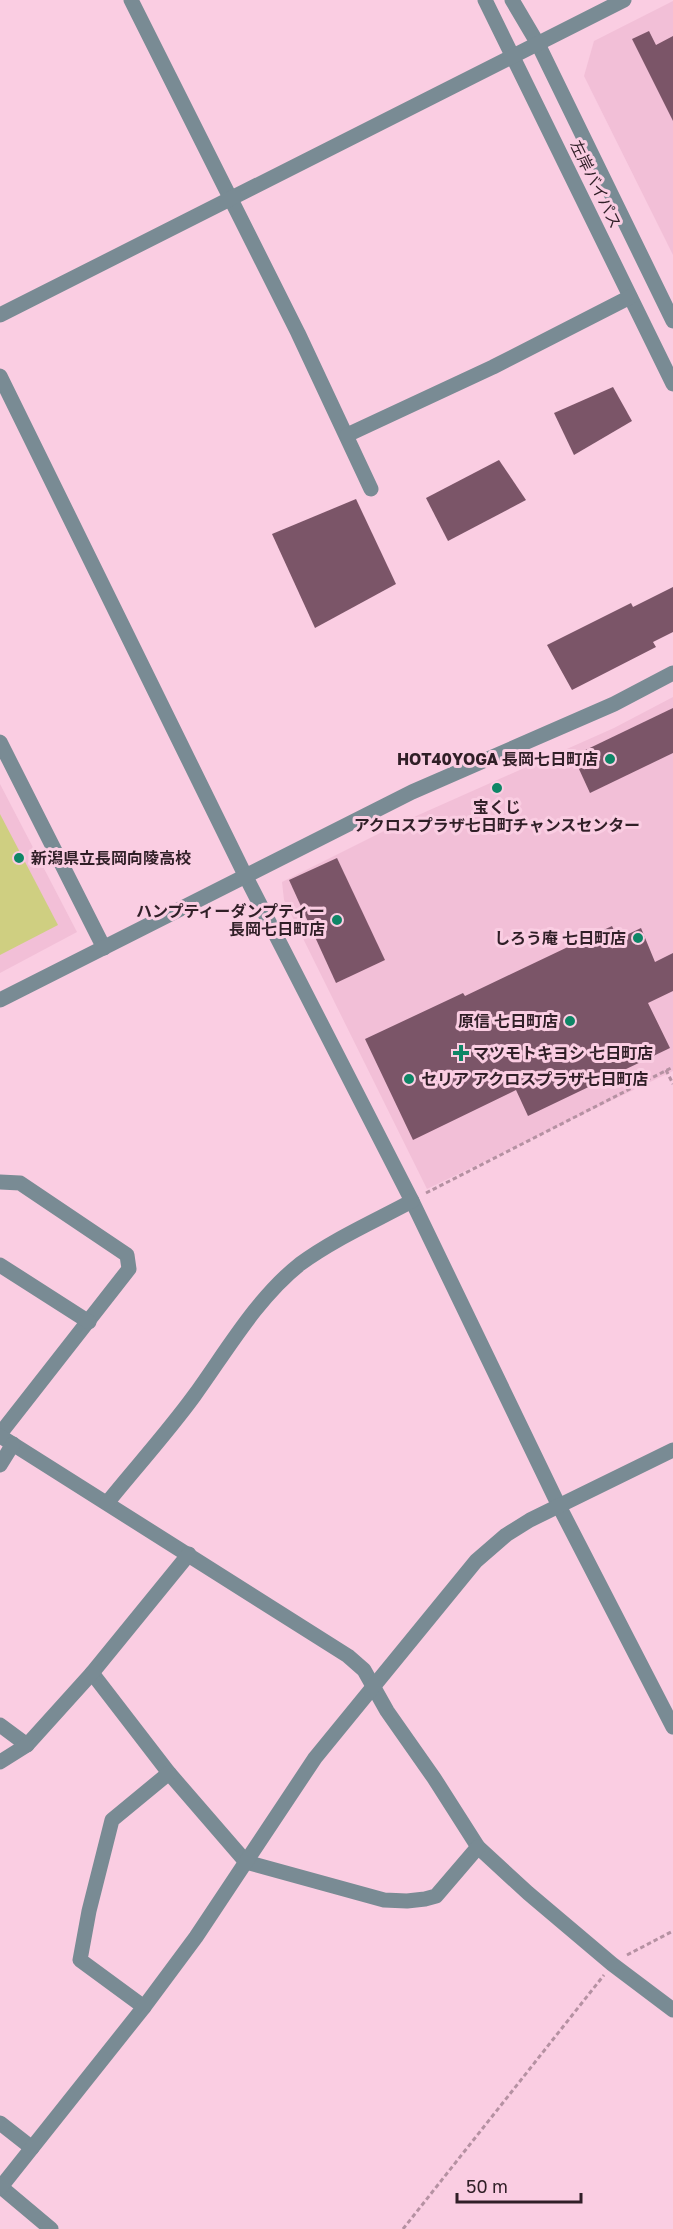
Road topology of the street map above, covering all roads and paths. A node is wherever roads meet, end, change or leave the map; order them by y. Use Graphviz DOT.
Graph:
graph roads {
  1 [pos="131,0"];
  2 [pos="485,0"];
  3 [pos="512,0"];
  4 [pos="624,0"];
  5 [pos="538,44"];
  6 [pos="513,55"];
  7 [pos="231,199"];
  8 [pos="630,297"];
  9 [pos="0,315"];
  10 [pos="673,321"];
  11 [pos="0,376"];
  12 [pos="673,384"];
  13 [pos="346,435"];
  14 [pos="371,489"];
  15 [pos="673,673"];
  16 [pos="0,742"];
  17 [pos="246,877"];
  18 [pos="104,948"];
  19 [pos="0,1000"];
  20 [pos="673,1067"];
  21 [pos="666,1070"];
  22 [pos="673,1084"];
  23 [pos="0,1182"];
  24 [pos="412,1201"];
  25 [pos="0,1266"];
  26 [pos="89,1322"];
  27 [pos="4,1438"];
  28 [pos="673,1450"];
  29 [pos="0,1465"];
  30 [pos="106,1503"];
  31 [pos="559,1506"];
  32 [pos="189,1554"];
  33 [pos="92,1673"];
  34 [pos="373,1684"];
  35 [pos="0,1725"];
  36 [pos="673,1727"];
  37 [pos="27,1745"];
  38 [pos="0,1762"];
  39 [pos="169,1773"];
  40 [pos="478,1847"];
  41 [pos="246,1862"];
  42 [pos="673,1931"];
  43 [pos="612,1964"];
  44 [pos="144,2007"];
  45 [pos="673,2010"];
  46 [pos="0,2123"];
  47 [pos="32,2148"];
  48 [pos="0,2188"];
  49 [pos="51,2229"];
  50 [pos="403,2229"];
  1 -- 7 [label="street"];
  2 -- 6 [label="street, 左岸バイパス"];
  3 -- 5 [label="street, 左岸バイパス"];
  4 -- 5 [label="street"];
  5 -- 6 [label="street"];
  5 -- 10 [label="street, 左岸バイパス"];
  6 -- 7 [label="street"];
  6 -- 8 [label="street, 左岸バイパス"];
  7 -- 9 [label="street"];
  7 -- 13 [label="street"];
  8 -- 12 [label="street, 左岸バイパス"];
  8 -- 13 [label="street"];
  11 -- 17 [label="street"];
  13 -- 14 [label="street"];
  15 -- 17 [label="street"];
  16 -- 18 [label="street"];
  17 -- 18 [label="street"];
  17 -- 24 [label="street"];
  18 -- 19 [label="street"];
  20 -- 21 [label="path"];
  21 -- 22 [label="path"];
  21 -- 24 [label="path"];
  23 -- 26 [label="street"];
  24 -- 30 [label="street"];
  24 -- 31 [label="street"];
  25 -- 26 [label="street"];
  26 -- 27 [label="street"];
  27 -- 29 [label="street"];
  27 -- 30 [label="street"];
  28 -- 31 [label="street"];
  30 -- 32 [label="street"];
  31 -- 34 [label="street"];
  31 -- 36 [label="street"];
  32 -- 33 [label="street"];
  32 -- 34 [label="street"];
  33 -- 37 [label="street"];
  33 -- 39 [label="street"];
  34 -- 40 [label="street"];
  34 -- 41 [label="street"];
  35 -- 37 [label="street"];
  37 -- 38 [label="street"];
  39 -- 41 [label="street"];
  39 -- 44 [label="street"];
  40 -- 41 [label="street"];
  40 -- 43 [label="street"];
  41 -- 44 [label="street"];
  42 -- 43 [label="path"];
  43 -- 45 [label="street"];
  43 -- 50 [label="path"];
  44 -- 47 [label="street"];
  46 -- 47 [label="street"];
  47 -- 48 [label="street"];
  48 -- 49 [label="street"];
}
